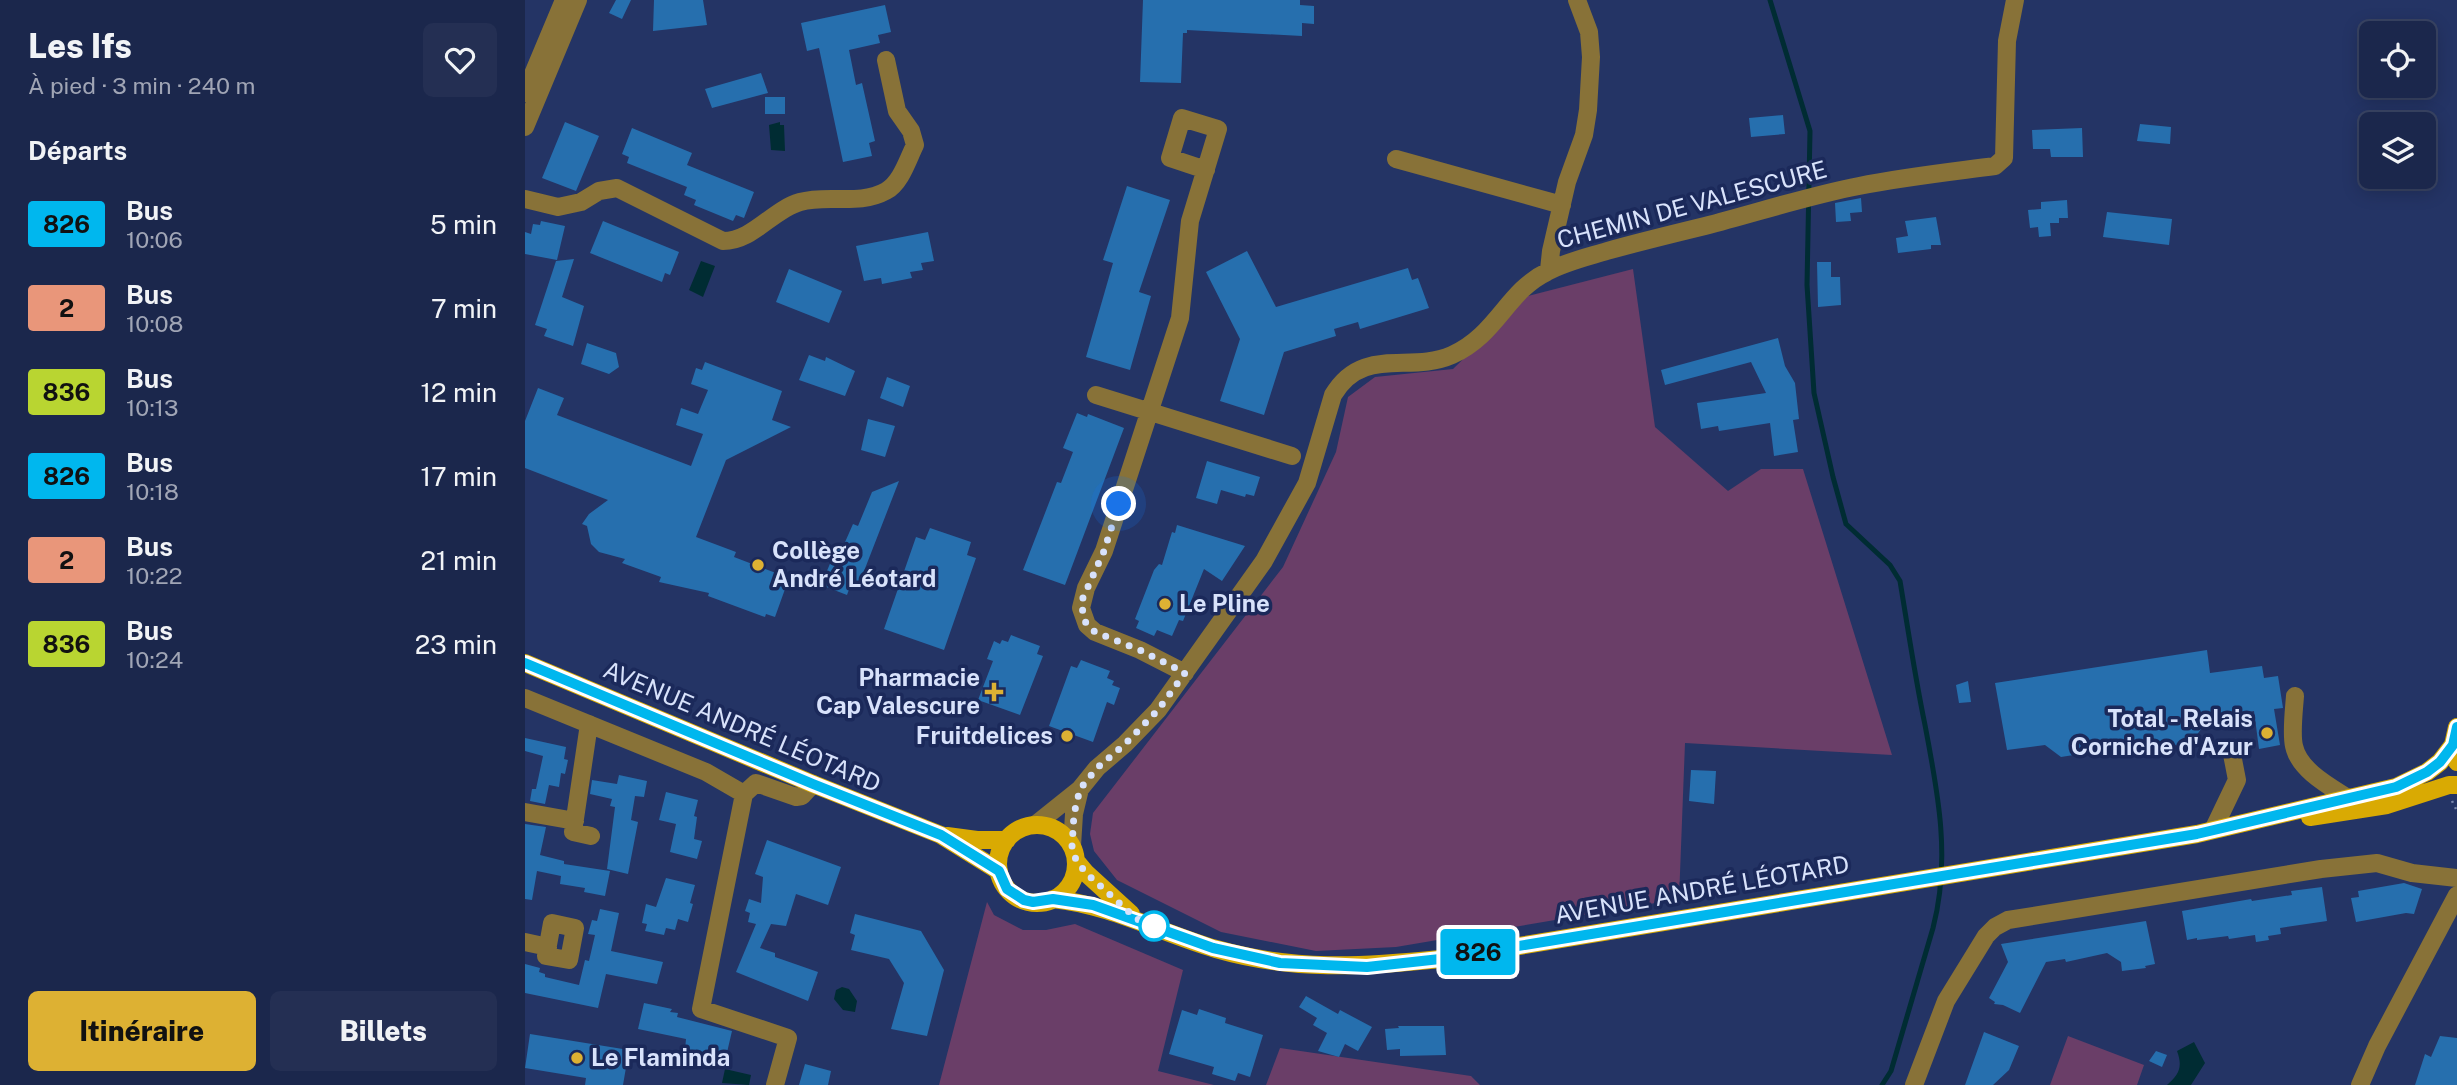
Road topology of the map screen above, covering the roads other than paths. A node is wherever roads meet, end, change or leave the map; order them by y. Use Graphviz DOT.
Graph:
graph roads {
  1 [pos="564,0"];
  2 [pos="577,0"];
  3 [pos="1577,0"];
  4 [pos="2015,0"];
  5 [pos="886,60"];
  6 [pos="529,91"];
  7 [pos="525,127"];
  8 [pos="1396,159"];
  9 [pos="1206,170"];
  10 [pos="525,199"];
  11 [pos="1562,205"];
  12 [pos="1549,270"];
  13 [pos="1096,395"];
  14 [pos="1148,411"];
  15 [pos="1292,456"];
  16 [pos="525,663"];
  17 [pos="1185,673"];
  18 [pos="2295,696"];
  19 [pos="525,698"];
  20 [pos="589,724"];
  21 [pos="2457,727"];
  22 [pos="2231,749"];
  23 [pos="2455,754"];
  24 [pos="813,784"];
  25 [pos="2457,785"];
  26 [pos="1080,789"];
  27 [pos="744,794"];
  28 [pos="2348,798"];
  29 [pos="525,812"];
  30 [pos="575,821"];
  31 [pos="1035,825"];
  32 [pos="2214,828"];
  33 [pos="2197,834"];
  34 [pos="941,835"];
  35 [pos="591,836"];
  36 [pos="1007,840"];
  37 [pos="1074,853"];
  38 [pos="999,871"];
  39 [pos="2457,878"];
  40 [pos="2457,895"];
  41 [pos="1053,899"];
  42 [pos="1137,919"];
  43 [pos="525,942"];
  44 [pos="548,947"];
  45 [pos="775,1085"];
  46 [pos="1914,1085"];
  47 [pos="2360,1085"];
  1 -- 6 [label="street"];
  2 -- 6 [label="street"];
  3 -- 11 [label="street"];
  4 -- 12 [label="street, CHEMIN DE VALESCURE"];
  5 -- 10 [label="street"];
  6 -- 7 [label="street"];
  8 -- 11 [label="street"];
  9 -- 14 [label="street"];
  11 -- 12 [label="street"];
  12 -- 17 [label="street, CHEMIN DE VALESCURE"];
  13 -- 14 [label="street"];
  14 -- 15 [label="street"];
  14 -- 17 [label="street"];
  16 -- 24 [label="main road, AVENUE ANDRÉ LÉOTARD"];
  17 -- 26 [label="street, CHEMIN DE VALESCURE"];
  18 -- 28 [label="street"];
  19 -- 20 [label="street"];
  20 -- 27 [label="street"];
  20 -- 30 [label="street"];
  21 -- 23 [label="main road"];
  22 -- 32 [label="street"];
  23 -- 28 [label="main road, AVENUE ANDRÉ LÉOTARD"];
  24 -- 27 [label="street"];
  24 -- 34 [label="main road, AVENUE ANDRÉ LÉOTARD"];
  25 -- 33 [label="main road, AVENUE ANDRÉ LÉOTARD"];
  26 -- 31 [label="street, CHEMIN DE VALESCURE"];
  26 -- 37 [label="street"];
  27 -- 45 [label="street"];
  28 -- 32 [label="main road, AVENUE ANDRÉ LÉOTARD"];
  29 -- 30 [label="street"];
  30 -- 35 [label="street"];
  31 -- 36 [label="main road"];
  31 -- 37 [label="main road"];
  32 -- 33 [label="main road, AVENUE ANDRÉ LÉOTARD"];
  33 -- 42 [label="main road, AVENUE ANDRÉ LÉOTARD"];
  34 -- 36 [label="main road, AVENUE ANDRÉ LÉOTARD"];
  34 -- 38 [label="main road, AVENUE ANDRÉ LÉOTARD"];
  36 -- 38 [label="main road"];
  37 -- 41 [label="main road"];
  37 -- 42 [label="main road, AVENUE ANDRÉ LÉOTARD"];
  38 -- 41 [label="main road"];
  39 -- 46 [label="street"];
  40 -- 47 [label="street"];
  41 -- 42 [label="main road, AVENUE ANDRÉ LÉOTARD"];
  43 -- 44 [label="street"];
}
